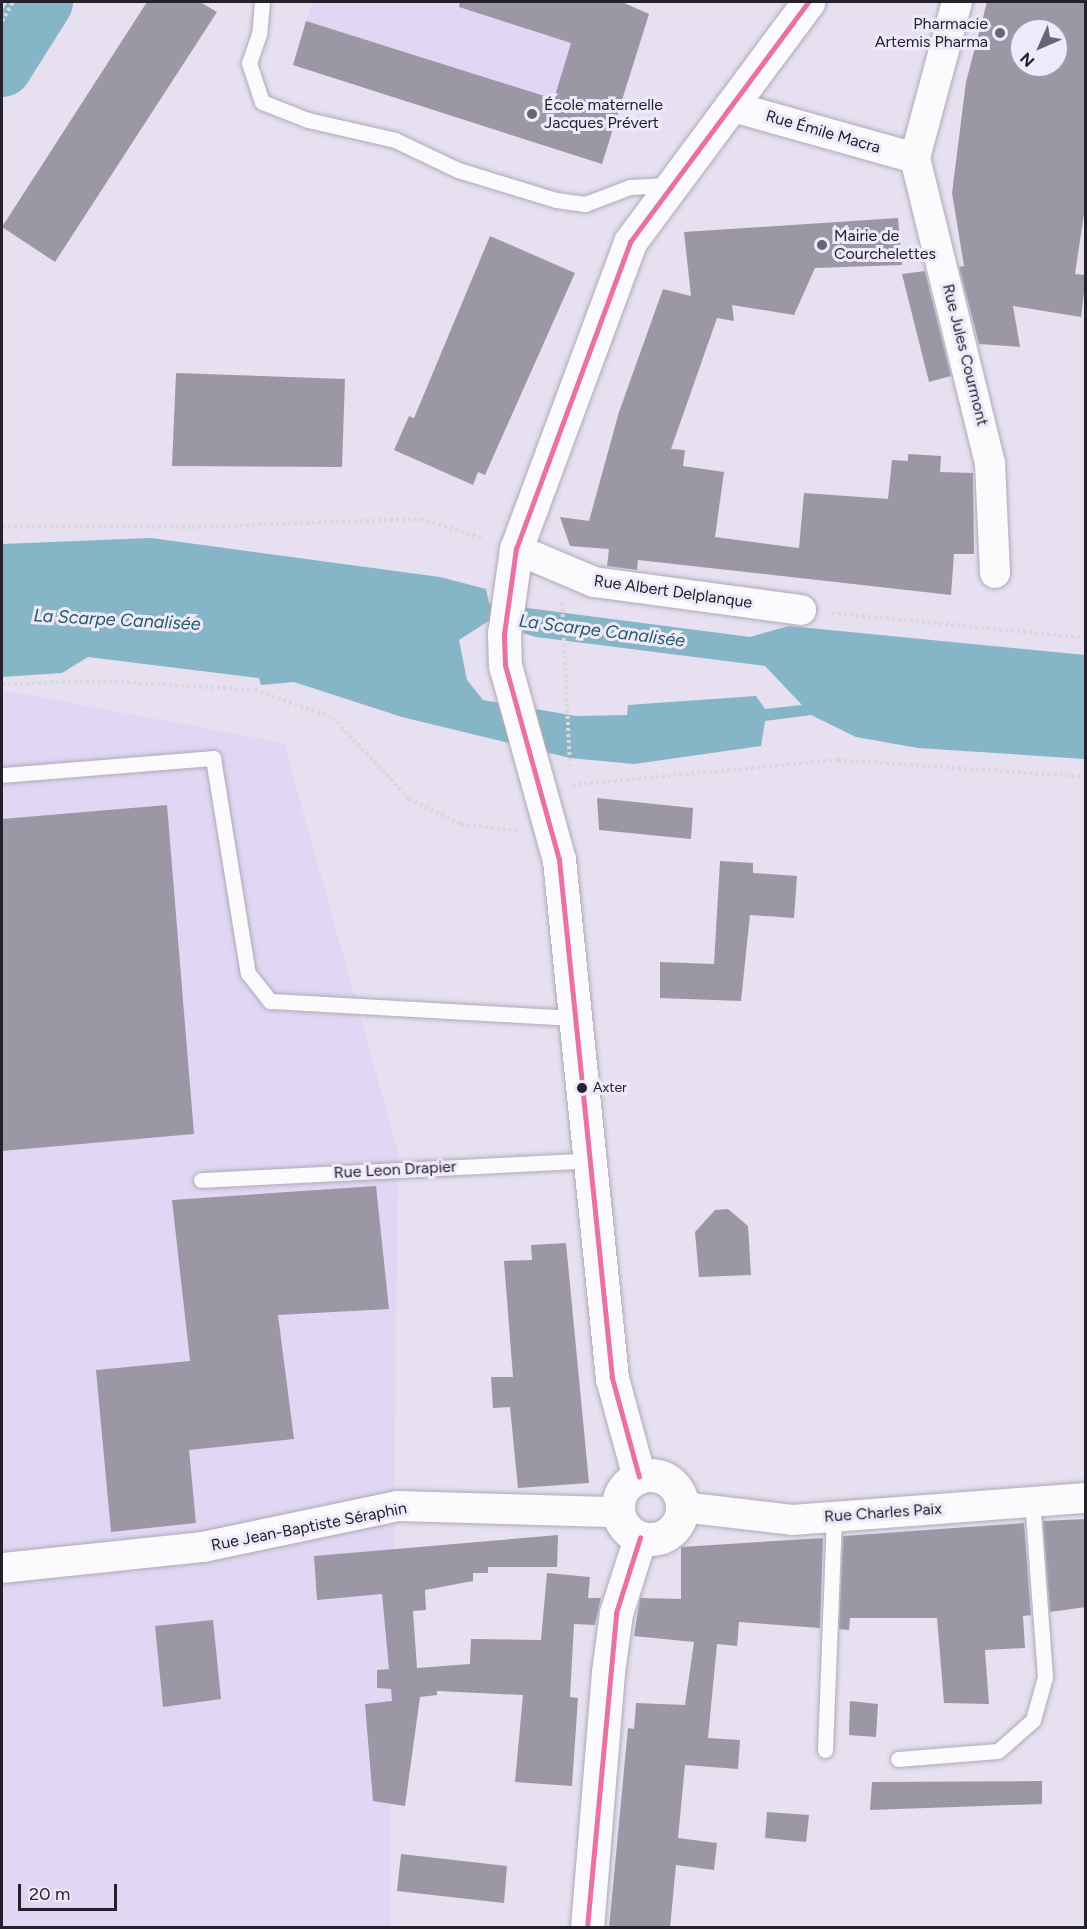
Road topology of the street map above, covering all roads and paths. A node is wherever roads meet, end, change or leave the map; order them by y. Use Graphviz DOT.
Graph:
graph roads {
  1 [pos="13,2"];
  2 [pos="262,2"];
  3 [pos="808,2"];
  4 [pos="957,2"];
  5 [pos="2,21"];
  6 [pos="730,106"];
  7 [pos="915,158"];
  8 [pos="668,185"];
  9 [pos="2,526"];
  10 [pos="515,561"];
  11 [pos="995,573"];
  12 [pos="561,591"];
  13 [pos="801,610"];
  14 [pos="1086,638"];
  15 [pos="2,684"];
  16 [pos="570,767"];
  17 [pos="2,775"];
  18 [pos="1086,777"];
  19 [pos="572,785"];
  20 [pos="554,832"];
  21 [pos="576,1018"];
  22 [pos="590,1160"];
  23 [pos="201,1180"];
  24 [pos="639,1477"];
  25 [pos="1086,1498"];
  26 [pos="1032,1502"];
  27 [pos="682,1507"];
  28 [pos="618,1512"];
  29 [pos="834,1517"];
  30 [pos="639,1538"];
  31 [pos="2,1568"];
  32 [pos="825,1750"];
  33 [pos="898,1759"];
  34 [pos="587,1928"];
  1 -- 5 [label="path"];
  2 -- 8 [label="lane"];
  3 -- 6 [label="street"];
  4 -- 7 [label="street, Rue Jules Courmont"];
  6 -- 7 [label="street, Rue Émile Macra"];
  6 -- 8 [label="street"];
  7 -- 11 [label="street, Rue Jules Courmont"];
  8 -- 10 [label="street"];
  9 -- 10 [label="path"];
  10 -- 13 [label="street, Rue Albert Delplanque"];
  10 -- 20 [label="street"];
  12 -- 16 [label="path"];
  13 -- 14 [label="path"];
  15 -- 20 [label="path"];
  17 -- 21 [label="lane"];
  18 -- 19 [label="path"];
  20 -- 21 [label="street"];
  21 -- 22 [label="street"];
  22 -- 23 [label="lane, Rue Leon Drapier"];
  22 -- 24 [label="street"];
  24 -- 27 [label="street"];
  24 -- 28 [label="street"];
  25 -- 26 [label="street, Rue Charles Paix"];
  26 -- 29 [label="street, Rue Charles Paix"];
  26 -- 33 [label="lane"];
  27 -- 29 [label="street, Rue Charles Paix"];
  27 -- 30 [label="street"];
  28 -- 30 [label="street"];
  28 -- 31 [label="street, Rue Jean-Baptiste Séraphin"];
  29 -- 32 [label="lane"];
  30 -- 34 [label="street"];
}
